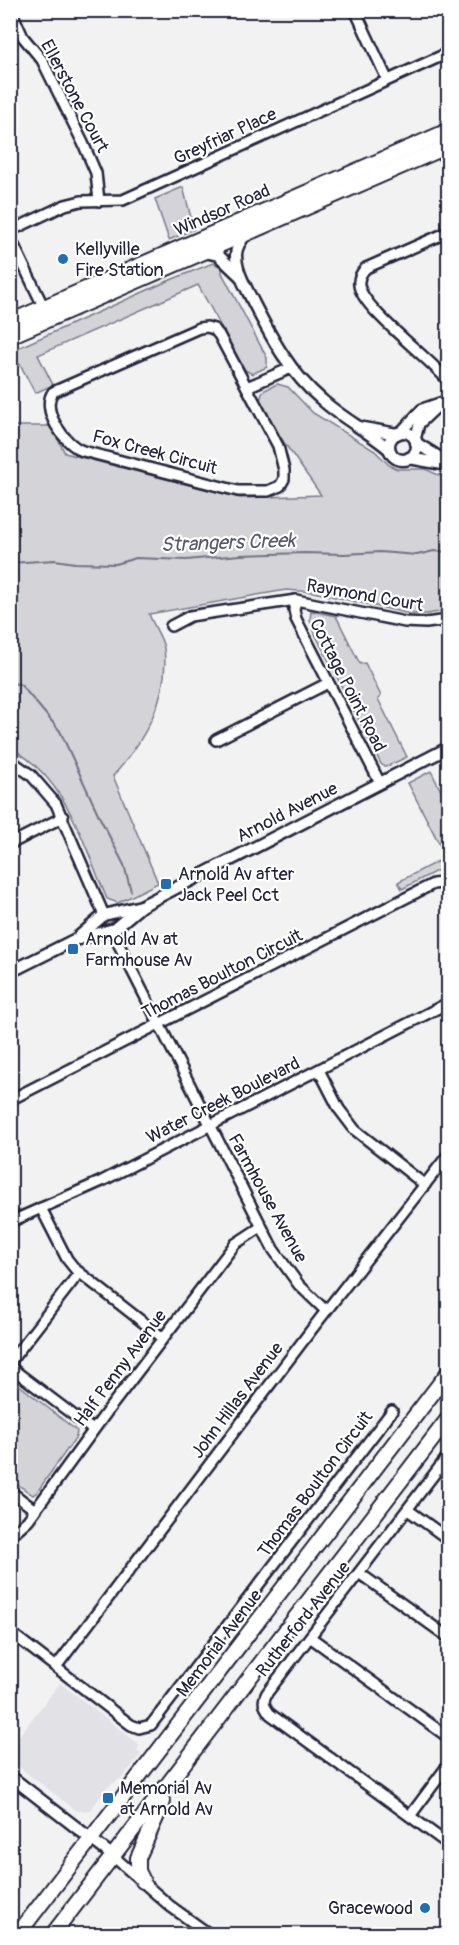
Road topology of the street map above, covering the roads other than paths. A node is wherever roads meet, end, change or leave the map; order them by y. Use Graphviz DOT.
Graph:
graph roads {
  1 [pos="11,10"];
  2 [pos="355,10"];
  3 [pos="448,53"];
  4 [pos="387,79"];
  5 [pos="448,131"];
  6 [pos="448,146"];
  7 [pos="99,201"];
  8 [pos="10,231"];
  9 [pos="448,232"];
  10 [pos="246,234"];
  11 [pos="10,237"];
  12 [pos="205,252"];
  13 [pos="239,275"];
  14 [pos="44,308"];
  15 [pos="10,322"];
  16 [pos="10,336"];
  17 [pos="291,368"];
  18 [pos="448,381"];
  19 [pos="247,387"];
  20 [pos="444,402"];
  21 [pos="363,428"];
  22 [pos="398,434"];
  23 [pos="416,442"];
  24 [pos="389,449"];
  25 [pos="409,458"];
  26 [pos="447,464"];
  27 [pos="296,600"];
  28 [pos="448,620"];
  29 [pos="171,626"];
  30 [pos="328,683"];
  31 [pos="216,740"];
  32 [pos="448,748"];
  33 [pos="10,760"];
  34 [pos="380,783"];
  35 [pos="63,818"];
  36 [pos="10,844"];
  37 [pos="448,886"];
  38 [pos="141,906"];
  39 [pos="105,916"];
  40 [pos="112,930"];
  41 [pos="76,939"];
  42 [pos="10,972"];
  43 [pos="448,1003"];
  44 [pos="158,1025"];
  45 [pos="319,1070"];
  46 [pos="10,1100"];
  47 [pos="209,1126"];
  48 [pos="448,1155"];
  49 [pos="426,1185"];
  50 [pos="41,1208"];
  51 [pos="10,1222"];
  52 [pos="261,1227"];
  53 [pos="79,1273"];
  54 [pos="326,1311"];
  55 [pos="164,1338"];
  56 [pos="10,1364"];
  57 [pos="448,1373"];
  58 [pos="392,1411"];
  59 [pos="448,1419"];
  60 [pos="93,1430"];
  61 [pos="447,1462"];
  62 [pos="10,1491"];
  63 [pos="35,1510"];
  64 [pos="408,1510"];
  65 [pos="10,1536"];
  66 [pos="448,1539"];
  67 [pos="359,1573"];
  68 [pos="10,1632"];
  69 [pos="310,1637"];
  70 [pos="448,1637"];
  71 [pos="56,1667"];
  72 [pos="448,1737"];
  73 [pos="448,1766"];
  74 [pos="10,1776"];
  75 [pos="168,1785"];
  76 [pos="410,1816"];
  77 [pos="92,1839"];
  78 [pos="448,1844"];
  79 [pos="113,1856"];
  80 [pos="143,1881"];
  81 [pos="18,1935"];
  82 [pos="53,1935"];
  83 [pos="209,1935"];
  1 -- 7 [label="street, Ellerstone Court"];
  2 -- 4 [label="street"];
  3 -- 4 [label="street, Greyfriar Place"];
  4 -- 7 [label="street, Greyfriar Place"];
  5 -- 14 [label="main road, Windsor Road"];
  6 -- 10 [label="main road, Windsor Road"];
  7 -- 8 [label="street, Greyfriar Place"];
  9 -- 18 [label="street"];
  10 -- 12 [label="main road, Windsor Road"];
  10 -- 13 [label="street"];
  11 -- 14 [label="street"];
  12 -- 13 [label="street"];
  12 -- 16 [label="main road, Windsor Road"];
  13 -- 17 [label="street"];
  14 -- 15 [label="main road, Windsor Road"];
  17 -- 19 [label="street"];
  17 -- 21 [label="street"];
  19 -- 19 [label="street, Fox Creek Circuit"];
  20 -- 22 [label="street"];
  20 -- 23 [label="street"];
  21 -- 22 [label="street"];
  21 -- 24 [label="street"];
  22 -- 23 [label="street"];
  22 -- 24 [label="street"];
  23 -- 25 [label="street"];
  23 -- 26 [label="street"];
  24 -- 25 [label="street"];
  25 -- 26 [label="street"];
  27 -- 28 [label="street, Raymond Court"];
  27 -- 29 [label="street, Raymond Court"];
  27 -- 30 [label="street, Cottage Point Road"];
  30 -- 31 [label="street"];
  30 -- 34 [label="street, Cottage Point Road"];
  32 -- 34 [label="street, Arnold Avenue"];
  33 -- 35 [label="street"];
  34 -- 38 [label="street, Arnold Avenue"];
  35 -- 36 [label="street"];
  35 -- 39 [label="street"];
  37 -- 44 [label="street, Thomas Boulton Circuit"];
  38 -- 39 [label="street, Arnold Avenue"];
  38 -- 40 [label="street, Arnold Avenue"];
  39 -- 40 [label="street"];
  39 -- 41 [label="street, Arnold Avenue"];
  40 -- 41 [label="street, Arnold Avenue"];
  40 -- 44 [label="street, Farmhouse Avenue"];
  41 -- 42 [label="street, Arnold Avenue"];
  43 -- 45 [label="street, Water Creek Boulevard"];
  44 -- 46 [label="street, Thomas Boulton Circuit"];
  44 -- 47 [label="street, Farmhouse Avenue"];
  45 -- 47 [label="street, Water Creek Boulevard"];
  45 -- 49 [label="street"];
  47 -- 50 [label="street, Water Creek Boulevard"];
  47 -- 52 [label="street, Farmhouse Avenue"];
  48 -- 49 [label="street, John Hillas Avenue"];
  49 -- 54 [label="street, John Hillas Avenue"];
  50 -- 51 [label="street, Water Creek Boulevard"];
  50 -- 53 [label="street"];
  52 -- 54 [label="street, Farmhouse Avenue"];
  52 -- 55 [label="street, Half Penny Avenue"];
  53 -- 55 [label="street"];
  53 -- 56 [label="street"];
  54 -- 71 [label="street, John Hillas Avenue"];
  55 -- 60 [label="street, Half Penny Avenue"];
  56 -- 60 [label="street"];
  57 -- 77 [label="main road, Memorial Avenue"];
  58 -- 71 [label="street, Thomas Boulton Circuit"];
  59 -- 75 [label="main road"];
  60 -- 63 [label="street, Half Penny Avenue"];
  61 -- 64 [label="street, Rutherford Avenue"];
  62 -- 63 [label="street"];
  63 -- 65 [label="street, Half Penny Avenue"];
  64 -- 66 [label="street"];
  64 -- 67 [label="street, Rutherford Avenue"];
  67 -- 69 [label="street, Rutherford Avenue"];
  67 -- 70 [label="street"];
  68 -- 71 [label="street, Thomas Boulton Circuit"];
  69 -- 72 [label="street"];
  69 -- 76 [label="street, Rutherford Avenue"];
  73 -- 76 [label="street"];
  74 -- 77 [label="street"];
  75 -- 79 [label="main road"];
  75 -- 80 [label="main road"];
  76 -- 78 [label="street, Rutherford Avenue"];
  77 -- 79 [label="street"];
  77 -- 81 [label="main road, Memorial Avenue"];
  79 -- 80 [label="street"];
  79 -- 82 [label="main road"];
  80 -- 83 [label="street"];
}
